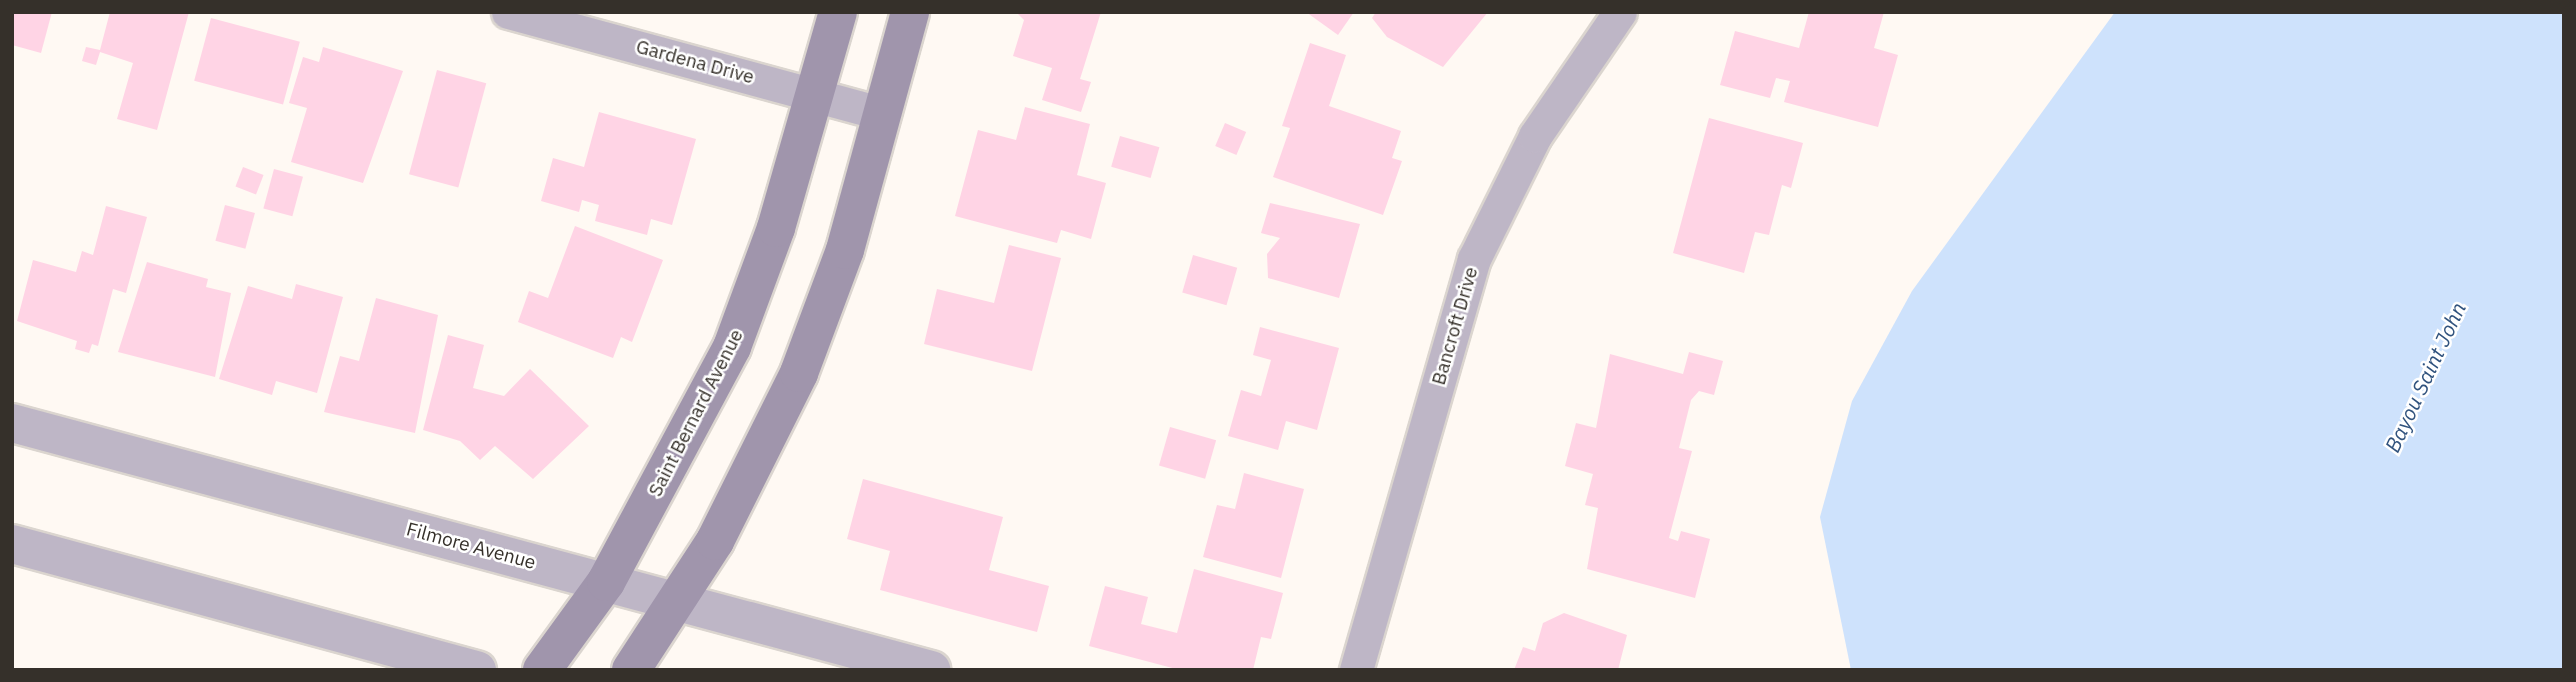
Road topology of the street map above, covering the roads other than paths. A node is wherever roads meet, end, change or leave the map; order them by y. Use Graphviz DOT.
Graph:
graph roads {
  1 [pos="508,12"];
  2 [pos="838,12"];
  3 [pos="910,12"];
  4 [pos="1620,12"];
  5 [pos="814,94"];
  6 [pos="881,113"];
  7 [pos="12,423"];
  8 [pos="12,544"];
  9 [pos="606,582"];
  10 [pos="677,601"];
  11 [pos="477,670"];
  12 [pos="542,670"];
  13 [pos="631,670"];
  14 [pos="931,670"];
  15 [pos="1356,670"];
  1 -- 5 [label="street, Gardena Drive"];
  2 -- 5 [label="main road, Saint Bernard Avenue"];
  3 -- 6 [label="main road"];
  4 -- 15 [label="street, Bancroft Drive"];
  5 -- 6 [label="street, Gardena Drive"];
  5 -- 9 [label="main road, Saint Bernard Avenue"];
  6 -- 10 [label="main road"];
  7 -- 9 [label="street, Filmore Avenue"];
  8 -- 11 [label="street"];
  9 -- 10 [label="street, Filmore Avenue"];
  9 -- 12 [label="main road, Saint Bernard Avenue"];
  10 -- 13 [label="main road"];
  10 -- 14 [label="street, Filmore Avenue"];
}
